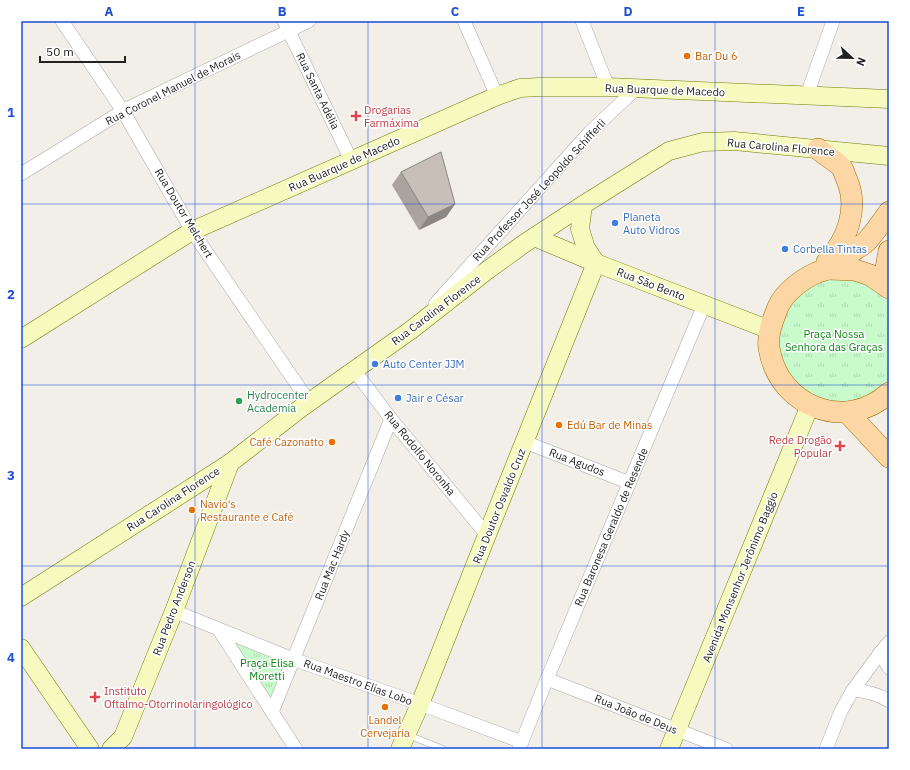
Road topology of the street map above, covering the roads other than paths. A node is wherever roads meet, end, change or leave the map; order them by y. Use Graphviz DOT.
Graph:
graph roads {
  1 [pos="62,21"];
  2 [pos="309,21"];
  3 [pos="464,21"];
  4 [pos="582,21"];
  5 [pos="833,21"];
  6 [pos="286,26"];
  7 [pos="608,87"];
  8 [pos="637,88"];
  9 [pos="806,95"];
  10 [pos="497,96"];
  11 [pos="889,99"];
  12 [pos="123,111"];
  13 [pos="818,150"];
  14 [pos="889,156"];
  15 [pos="351,160"];
  16 [pos="21,174"];
  17 [pos="583,205"];
  18 [pos="889,212"];
  19 [pos="192,230"];
  20 [pos="534,237"];
  21 [pos="889,250"];
  22 [pos="596,263"];
  23 [pos="823,271"];
  24 [pos="889,278"];
  25 [pos="889,288"];
  26 [pos="704,305"];
  27 [pos="411,330"];
  28 [pos="770,330"];
  29 [pos="21,339"];
  30 [pos="354,370"];
  31 [pos="889,393"];
  32 [pos="309,402"];
  33 [pos="810,405"];
  34 [pos="847,412"];
  35 [pos="391,419"];
  36 [pos="525,442"];
  37 [pos="889,457"];
  38 [pos="230,463"];
  39 [pos="630,483"];
  40 [pos="487,535"];
  41 [pos="21,597"];
  42 [pos="174,611"];
  43 [pos="219,630"];
  44 [pos="889,642"];
  45 [pos="21,648"];
  46 [pos="880,653"];
  47 [pos="294,659"];
  48 [pos="889,668"];
  49 [pos="547,679"];
  50 [pos="854,690"];
  51 [pos="889,701"];
  52 [pos="420,704"];
  53 [pos="272,712"];
  54 [pos="677,730"];
  55 [pos="403,742"];
  56 [pos="521,745"];
  57 [pos="90,749"];
  58 [pos="111,749"];
  59 [pos="296,749"];
  60 [pos="443,749"];
  61 [pos="669,749"];
  62 [pos="726,749"];
  63 [pos="826,749"];
  1 -- 12 [label="street, Rua Doutor Melchert"];
  2 -- 6 [label="street, Rua Coronel Manuel de Morais"];
  3 -- 10 [label="street"];
  4 -- 7 [label="street"];
  5 -- 9 [label="street"];
  6 -- 12 [label="street, Rua Coronel Manuel de Morais"];
  6 -- 15 [label="street, Rua Santa Adélia"];
  7 -- 8 [label="main road, Rua Buarque de Macedo"];
  7 -- 10 [label="main road, Rua Buarque de Macedo"];
  8 -- 9 [label="main road, Rua Buarque de Macedo"];
  8 -- 27 [label="street, Rua Professor José Leopoldo Schifferli"];
  9 -- 11 [label="main road, Rua Buarque de Macedo"];
  10 -- 15 [label="main road, Rua Buarque de Macedo"];
  12 -- 16 [label="street, Rua Coronel Manuel de Morais"];
  12 -- 19 [label="street, Rua Doutor Melchert"];
  13 -- 14 [label="main road, Rua Carolina Florence"];
  13 -- 17 [label="main road, Rua Carolina Florence"];
  13 -- 23 [label="main road"];
  15 -- 19 [label="main road, Rua Buarque de Macedo"];
  17 -- 20 [label="main road, Rua Carolina Florence"];
  17 -- 22 [label="main road"];
  18 -- 23 [label="main road"];
  19 -- 29 [label="main road, Rua Buarque de Macedo"];
  19 -- 32 [label="street, Rua Doutor Melchert"];
  20 -- 22 [label="main road, Rua São Bento"];
  20 -- 27 [label="main road, Rua Carolina Florence"];
  21 -- 24 [label="main road"];
  22 -- 26 [label="main road, Rua São Bento"];
  22 -- 36 [label="main road, Rua Doutor Osvaldo Cruz"];
  23 -- 25 [label="main road"];
  23 -- 28 [label="main road"];
  26 -- 28 [label="main road, Rua São Bento"];
  26 -- 39 [label="street, Rua Baronesa Geraldo de Resende"];
  27 -- 30 [label="main road, Rua Carolina Florence"];
  28 -- 33 [label="main road"];
  30 -- 32 [label="main road, Rua Carolina Florence"];
  30 -- 35 [label="street, Rua Rodolfo Noronha"];
  31 -- 34 [label="main road"];
  32 -- 38 [label="main road, Rua Carolina Florence"];
  33 -- 34 [label="main road"];
  33 -- 54 [label="main road, Avenida Monsenhor Jerônimo Baggio"];
  34 -- 37 [label="main road"];
  35 -- 40 [label="street, Rua Rodolfo Noronha"];
  35 -- 47 [label="street, Rua Mac Hardy"];
  36 -- 39 [label="street, Rua Agudos"];
  36 -- 40 [label="main road, Rua Doutor Osvaldo Cruz"];
  38 -- 41 [label="main road, Rua Carolina Florence"];
  38 -- 42 [label="main road, Rua Pedro Anderson"];
  39 -- 49 [label="street, Rua Baronesa Geraldo de Resende"];
  40 -- 52 [label="main road, Rua Doutor Osvaldo Cruz"];
  42 -- 43 [label="street, Rua Maestro Elias Lobo"];
  42 -- 58 [label="main road, Rua Pedro Anderson"];
  43 -- 47 [label="street, Rua Maestro Elias Lobo"];
  43 -- 53 [label="street"];
  44 -- 46 [label="street"];
  45 -- 57 [label="main road"];
  46 -- 48 [label="street"];
  46 -- 50 [label="street"];
  47 -- 52 [label="street, Rua Maestro Elias Lobo"];
  47 -- 53 [label="street, Rua Mac Hardy"];
  49 -- 54 [label="street, Rua João de Deus"];
  49 -- 56 [label="street, Rua Baronesa Geraldo de Resende"];
  50 -- 51 [label="street"];
  50 -- 63 [label="street"];
  52 -- 55 [label="main road, Rua Doutor Osvaldo Cruz"];
  52 -- 56 [label="street, Rua Maestro Elias Lobo"];
  53 -- 59 [label="street"];
  54 -- 61 [label="main road, Avenida Monsenhor Jerônimo Baggio"];
  54 -- 62 [label="street, Rua João de Deus"];
  55 -- 60 [label="lane"];
}
